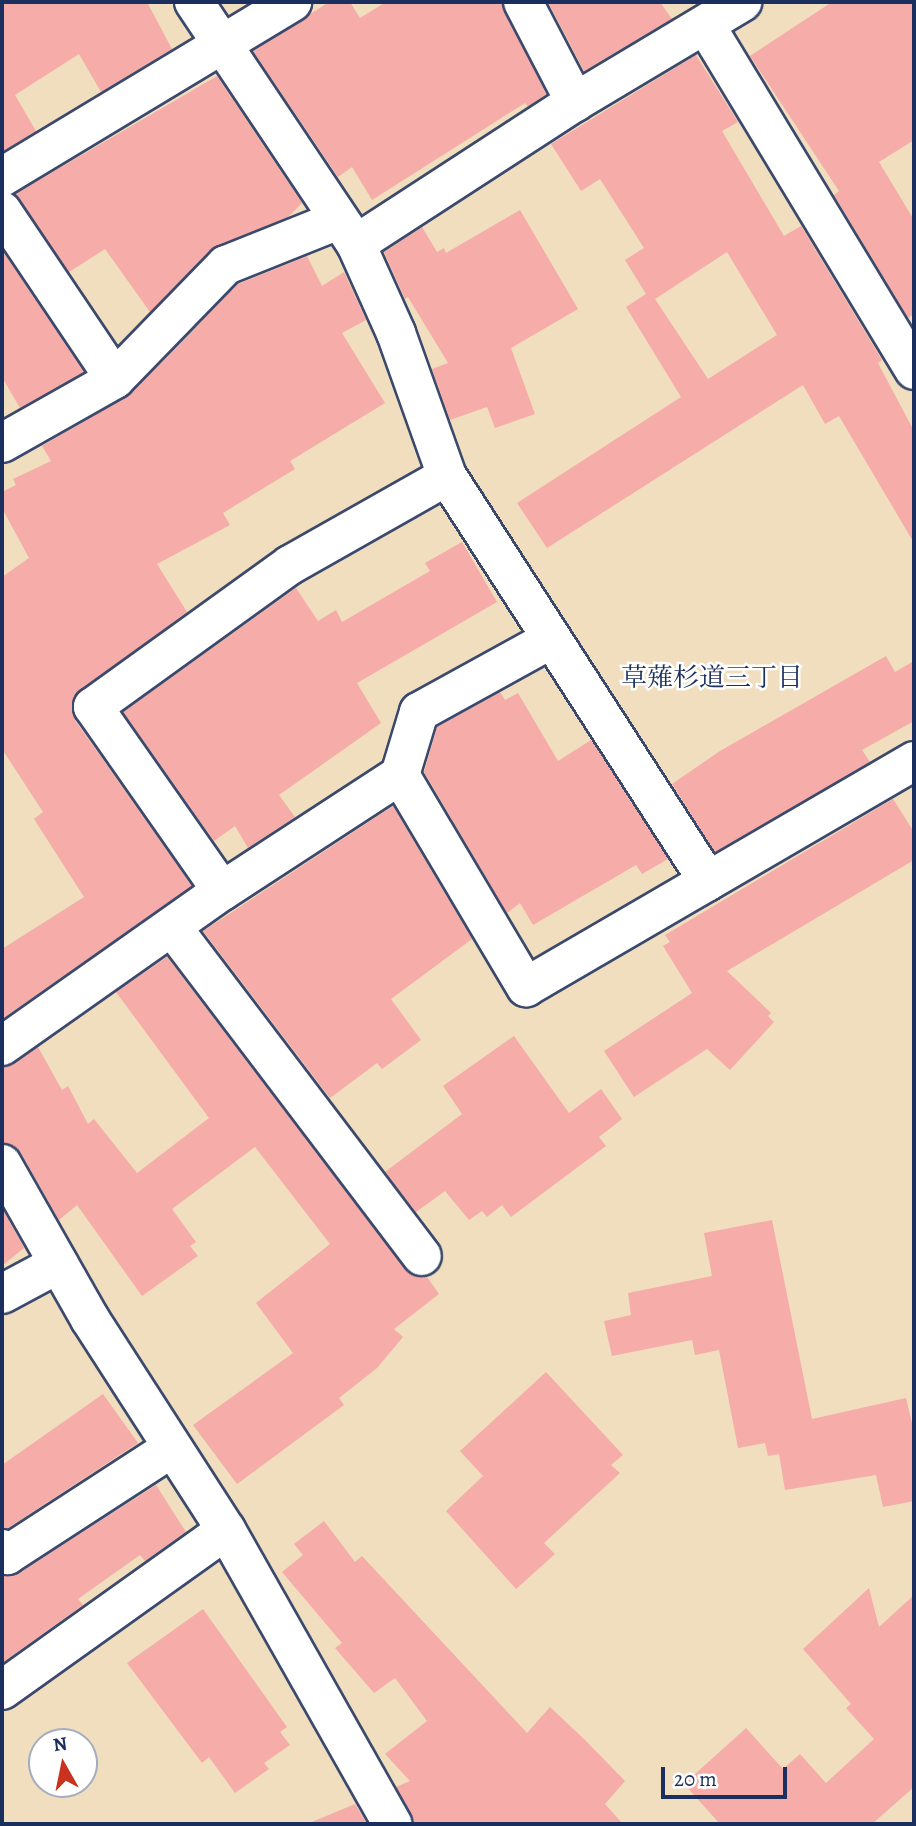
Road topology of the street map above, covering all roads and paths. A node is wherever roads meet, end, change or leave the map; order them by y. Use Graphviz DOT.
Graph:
graph roads {
  1 [pos="194,2"];
  2 [pos="292,2"];
  3 [pos="523,2"];
  4 [pos="742,2"];
  5 [pos="706,26"];
  6 [pos="221,46"];
  7 [pos="575,102"];
  8 [pos="2,177"];
  9 [pos="2,211"];
  10 [pos="346,232"];
  11 [pos="914,370"];
  12 [pos="115,379"];
  13 [pos="2,443"];
  14 [pos="447,476"];
  15 [pos="551,639"];
  16 [pos="914,761"];
  17 [pos="400,775"];
  18 [pos="708,881"];
  19 [pos="222,891"];
  20 [pos="172,927"];
  21 [pos="2,1046"];
  22 [pos="2,1164"];
  23 [pos="422,1256"];
  24 [pos="58,1264"];
  25 [pos="2,1294"];
  26 [pos="172,1448"];
  27 [pos="226,1530"];
  28 [pos="2,1549"];
  29 [pos="2,1690"];
  30 [pos="391,1824"];
  1 -- 6 [label="street"];
  2 -- 6 [label="street"];
  3 -- 7 [label="street"];
  4 -- 5 [label="street"];
  5 -- 7 [label="street"];
  5 -- 11 [label="street"];
  6 -- 8 [label="street"];
  6 -- 10 [label="street"];
  7 -- 10 [label="street"];
  9 -- 12 [label="street"];
  10 -- 12 [label="street"];
  10 -- 14 [label="street"];
  12 -- 13 [label="street"];
  14 -- 15 [label="street"];
  14 -- 19 [label="street"];
  15 -- 17 [label="street"];
  15 -- 18 [label="street"];
  16 -- 18 [label="street"];
  17 -- 18 [label="street"];
  17 -- 19 [label="street"];
  19 -- 20 [label="street"];
  20 -- 21 [label="street"];
  20 -- 23 [label="street"];
  22 -- 24 [label="street"];
  24 -- 25 [label="street"];
  24 -- 26 [label="street"];
  26 -- 27 [label="street"];
  26 -- 28 [label="street"];
  27 -- 29 [label="street"];
  27 -- 30 [label="street"];
}
